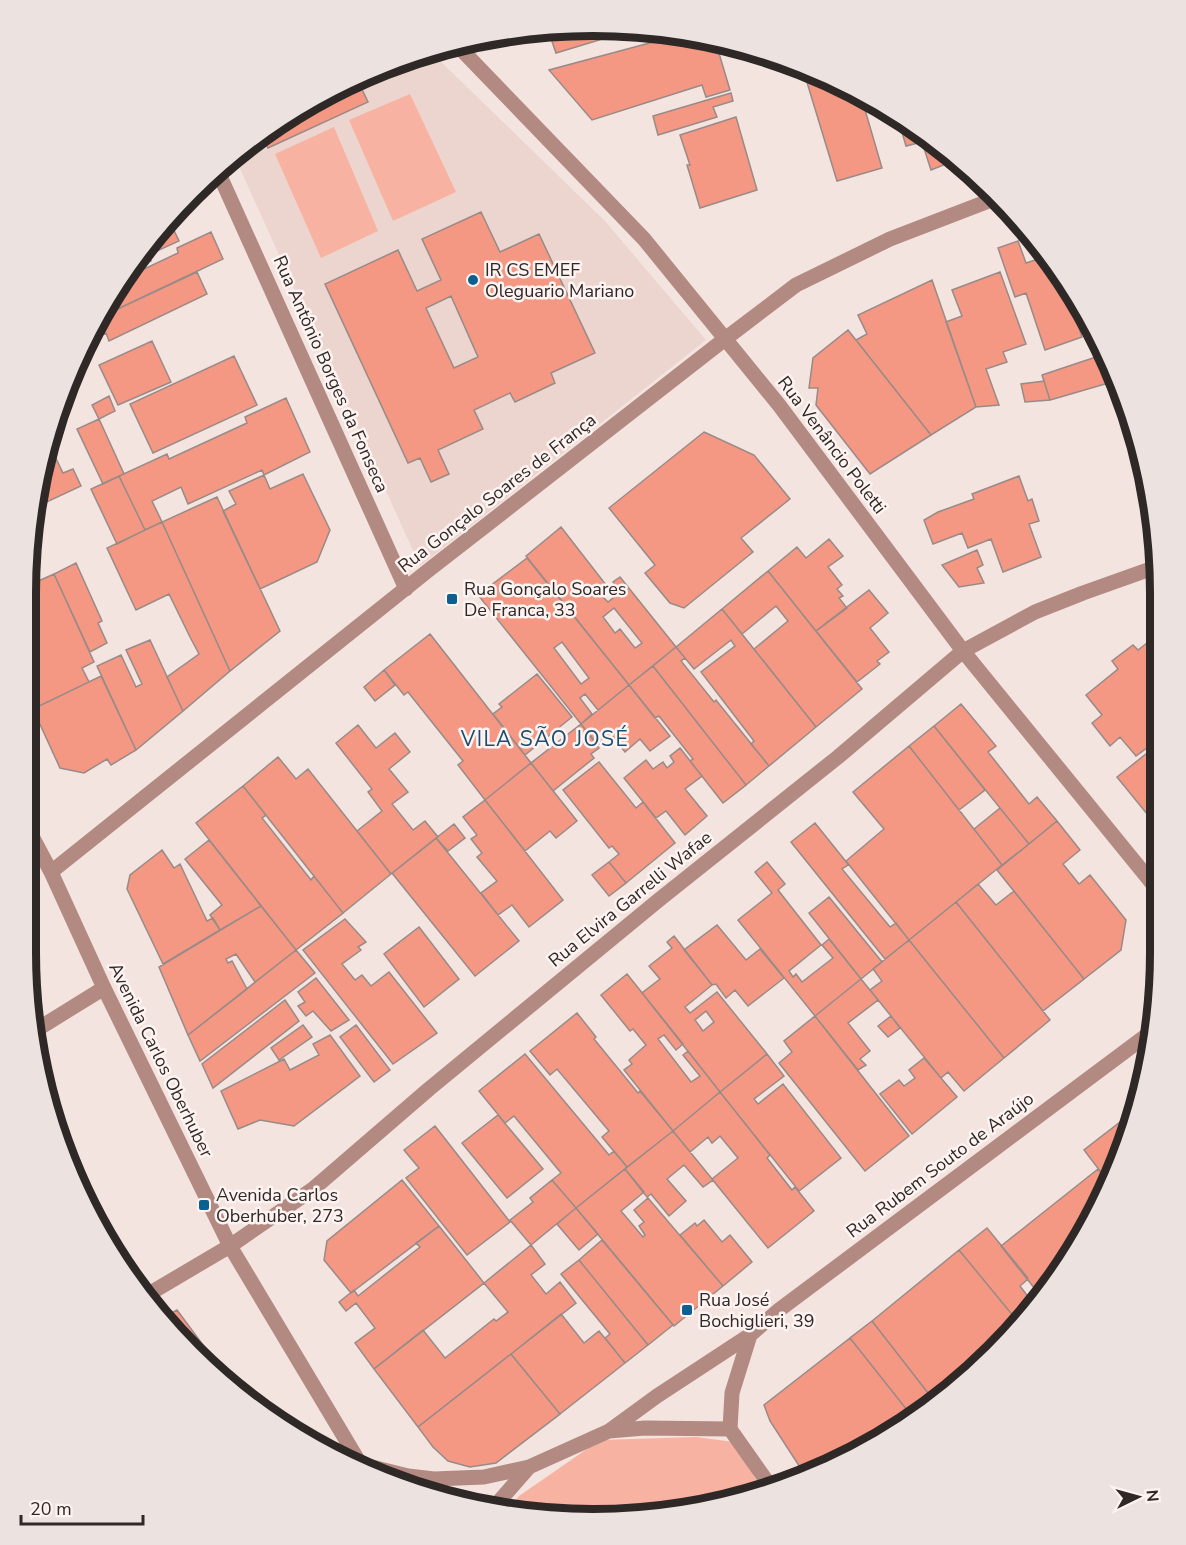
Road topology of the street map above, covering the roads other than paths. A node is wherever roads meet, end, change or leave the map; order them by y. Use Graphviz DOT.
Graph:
graph roads {
  1 [pos="463,52"];
  2 [pos="221,179"];
  3 [pos="989,201"];
  4 [pos="725,339"];
  5 [pos="1149,569"];
  6 [pos="406,589"];
  7 [pos="963,651"];
  8 [pos="36,844"];
  9 [pos="51,872"];
  10 [pos="1150,881"];
  11 [pos="104,988"];
  12 [pos="41,1027"];
  13 [pos="1142,1041"];
  14 [pos="230,1246"];
  15 [pos="152,1292"];
  16 [pos="750,1335"];
  17 [pos="730,1429"];
  18 [pos="609,1431"];
  19 [pos="356,1456"];
  20 [pos="529,1467"];
  21 [pos="401,1474"];
  22 [pos="766,1481"];
  23 [pos="500,1501"];
  1 -- 4 [label="street, Rua Venâncio Poletti"];
  2 -- 6 [label="street, Rua Antônio Borges da Fonseca"];
  3 -- 4 [label="street, Rua Gonçalo Soares de França"];
  4 -- 6 [label="street, Rua Gonçalo Soares de França"];
  4 -- 7 [label="street, Rua Venâncio Poletti"];
  5 -- 7 [label="street, Rua Elvira Garrelli Wafae"];
  6 -- 9 [label="street, Rua Gonçalo Soares de França"];
  7 -- 10 [label="street, Rua Venâncio Poletti"];
  7 -- 14 [label="street, Rua Elvira Garrelli Wafae"];
  8 -- 9 [label="street, Avenida Carlos Oberhuber"];
  9 -- 11 [label="street, Avenida Carlos Oberhuber"];
  11 -- 12 [label="street"];
  11 -- 14 [label="street, Avenida Carlos Oberhuber"];
  13 -- 16 [label="street, Rua Rubem Souto de Araújo"];
  14 -- 15 [label="street, Rua Elvira Garrelli Wafae"];
  14 -- 19 [label="street, Avenida Carlos Oberhuber"];
  16 -- 17 [label="street"];
  16 -- 18 [label="street, Rua Rubem Souto de Araújo"];
  17 -- 18 [label="street"];
  17 -- 22 [label="street"];
  18 -- 20 [label="street"];
  20 -- 21 [label="street, Avenida Carlos Oberhuber"];
  20 -- 23 [label="street"];
}
